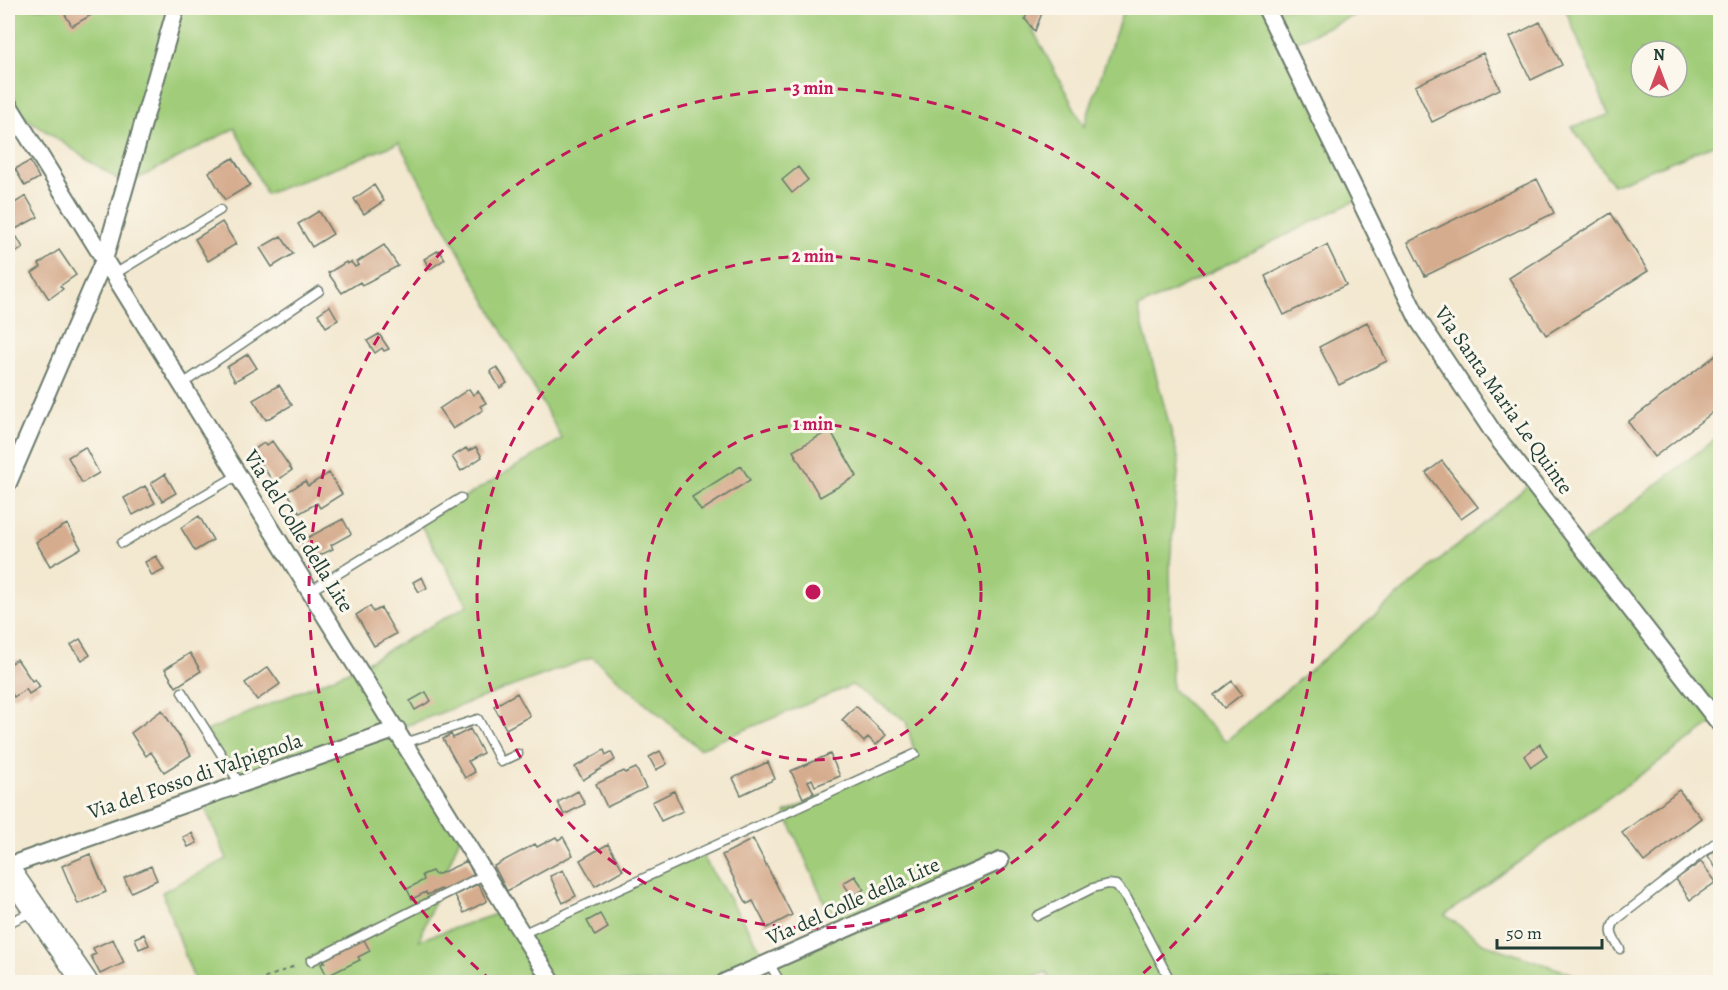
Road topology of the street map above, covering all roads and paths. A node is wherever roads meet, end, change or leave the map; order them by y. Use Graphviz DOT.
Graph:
graph roads {
  1 [pos="176,8"];
  2 [pos="1266,8"];
  3 [pos="8,104"];
  4 [pos="220,210"];
  5 [pos="104,260"];
  6 [pos="114,275"];
  7 [pos="319,291"];
  8 [pos="181,385"];
  9 [pos="238,475"];
  10 [pos="8,483"];
  11 [pos="461,498"];
  12 [pos="122,543"];
  13 [pos="310,591"];
  14 [pos="182,692"];
  15 [pos="1720,724"];
  16 [pos="401,736"];
  17 [pos="519,754"];
  18 [pos="915,754"];
  19 [pos="240,784"];
  20 [pos="1720,840"];
  21 [pos="1000,861"];
  22 [pos="8,868"];
  23 [pos="486,874"];
  24 [pos="36,910"];
  25 [pos="1037,916"];
  26 [pos="8,923"];
  27 [pos="522,934"];
  28 [pos="1620,949"];
  29 [pos="311,961"];
  30 [pos="769,963"];
  31 [pos="297,966"];
  32 [pos="86,982"];
  33 [pos="256,982"];
  34 [pos="551,982"];
  35 [pos="725,982"];
  36 [pos="780,982"];
  37 [pos="1171,982"];
  1 -- 5 [label="street"];
  2 -- 15 [label="street, Via Santa Maria Le Quinte"];
  3 -- 5 [label="street, Via del Colle della Lite"];
  4 -- 6 [label="lane"];
  5 -- 6 [label="street, Via del Colle della Lite"];
  5 -- 10 [label="street"];
  6 -- 8 [label="street, Via del Colle della Lite"];
  7 -- 8 [label="lane"];
  8 -- 9 [label="street, Via del Colle della Lite"];
  9 -- 12 [label="lane"];
  9 -- 13 [label="street, Via del Colle della Lite"];
  11 -- 13 [label="lane"];
  13 -- 16 [label="street, Via del Colle della Lite"];
  14 -- 19 [label="lane"];
  16 -- 17 [label="lane"];
  16 -- 19 [label="street, Via del Fosso di Valpignola"];
  16 -- 23 [label="street, Via del Colle della Lite"];
  18 -- 27 [label="lane"];
  19 -- 22 [label="street, Via del Fosso di Valpignola"];
  20 -- 28 [label="lane"];
  21 -- 30 [label="street, Via del Colle della Lite"];
  22 -- 24 [label="street"];
  23 -- 27 [label="street, Via del Colle della Lite"];
  23 -- 29 [label="lane"];
  24 -- 26 [label="lane"];
  24 -- 32 [label="street"];
  25 -- 37 [label="lane"];
  27 -- 34 [label="street, Via del Colle della Lite"];
  30 -- 35 [label="street, Via del Colle della Lite"];
  30 -- 36 [label="lane"];
  31 -- 33 [label="path"];
}
